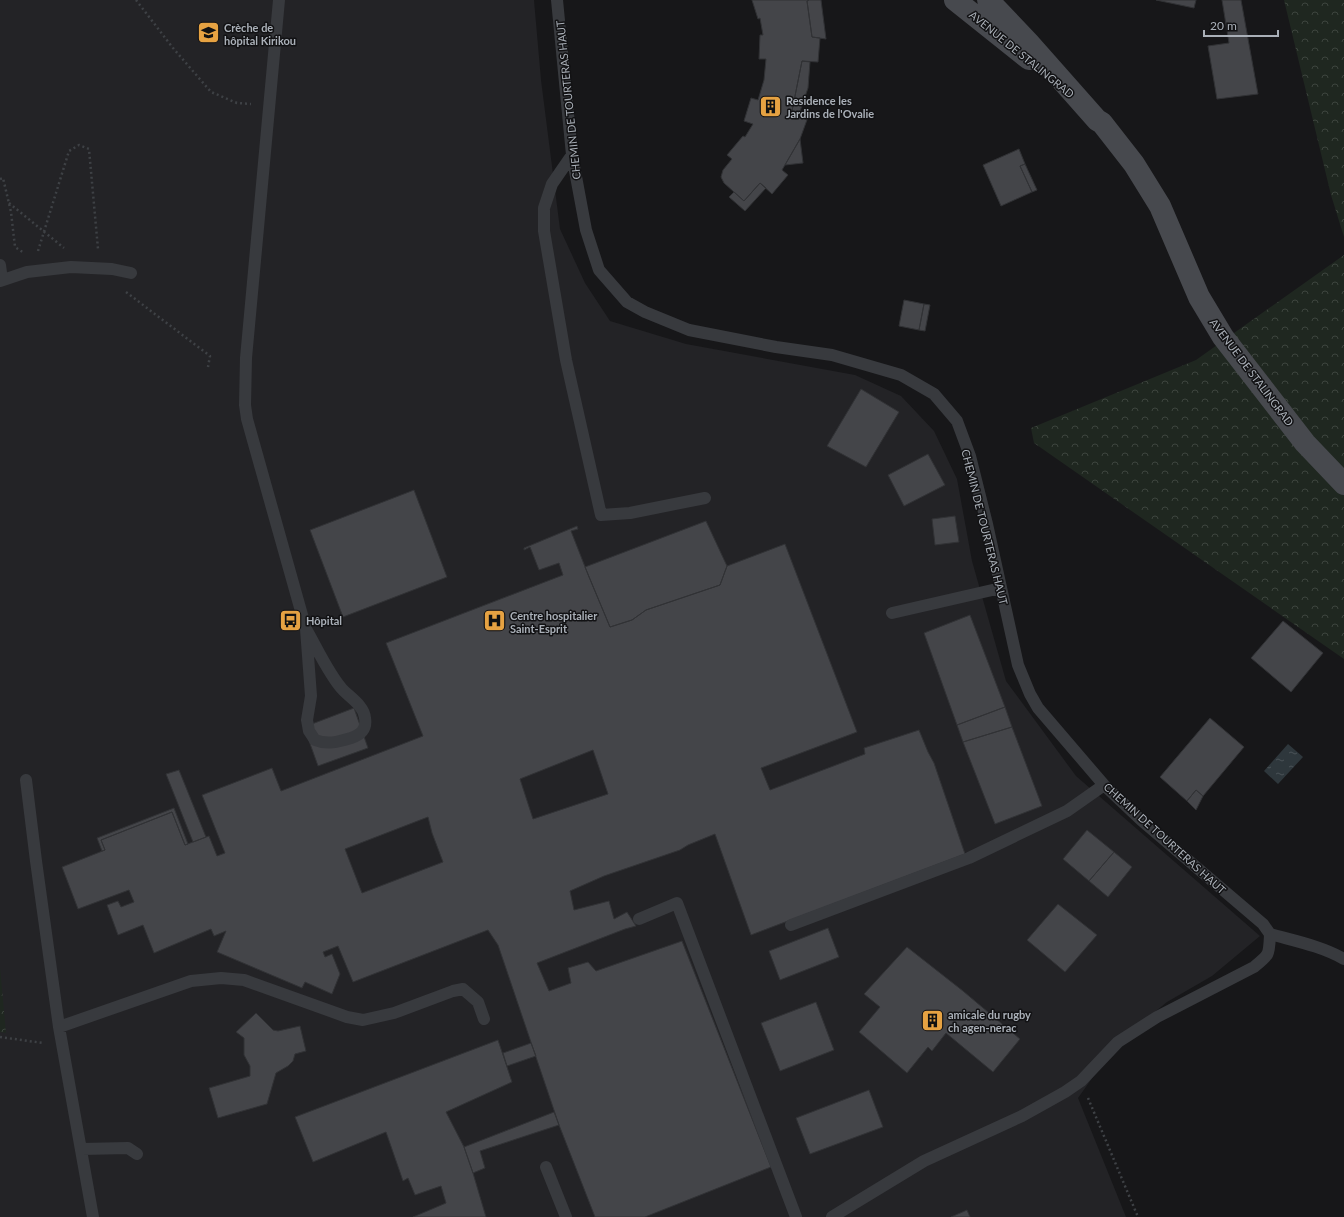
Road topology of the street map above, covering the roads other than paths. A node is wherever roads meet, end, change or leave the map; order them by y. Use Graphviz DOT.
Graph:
graph roads {
  1 [pos="280,0"];
  2 [pos="557,0"];
  3 [pos="955,0"];
  4 [pos="988,0"];
  5 [pos="1088,108"];
  6 [pos="572,154"];
  7 [pos="0,265"];
  8 [pos="131,273"];
  9 [pos="1,280"];
  10 [pos="1344,484"];
  11 [pos="704,498"];
  12 [pos="1001,588"];
  13 [pos="892,613"];
  14 [pos="306,629"];
  15 [pos="26,780"];
  16 [pos="1104,785"];
  17 [pos="639,919"];
  18 [pos="791,925"];
  19 [pos="1270,934"];
  20 [pos="1344,959"];
  21 [pos="484,1019"];
  22 [pos="59,1027"];
  23 [pos="82,1149"];
  24 [pos="137,1154"];
  25 [pos="546,1167"];
  26 [pos="94,1217"];
  27 [pos="566,1217"];
  28 [pos="796,1217"];
  29 [pos="832,1217"];
  1 -- 14 [label="lane"];
  2 -- 6 [label="lane, CHEMIN DE TOURTERAS HAUT"];
  3 -- 5 [label="main road, AVENUE DE STALINGRAD"];
  4 -- 5 [label="main road, AVENUE DE STALINGRAD"];
  5 -- 10 [label="main road, AVENUE DE STALINGRAD"];
  6 -- 11 [label="lane"];
  6 -- 12 [label="lane, CHEMIN DE TOURTERAS HAUT"];
  7 -- 9 [label="lane"];
  8 -- 9 [label="lane"];
  12 -- 13 [label="lane"];
  12 -- 16 [label="lane, CHEMIN DE TOURTERAS HAUT"];
  14 -- 14 [label="lane"];
  15 -- 22 [label="lane"];
  16 -- 18 [label="lane"];
  16 -- 19 [label="lane, CHEMIN DE TOURTERAS HAUT"];
  17 -- 28 [label="lane"];
  19 -- 20 [label="lane"];
  19 -- 29 [label="lane"];
  21 -- 22 [label="lane"];
  22 -- 23 [label="lane"];
  23 -- 24 [label="lane"];
  23 -- 26 [label="lane"];
  25 -- 27 [label="lane"];
}
